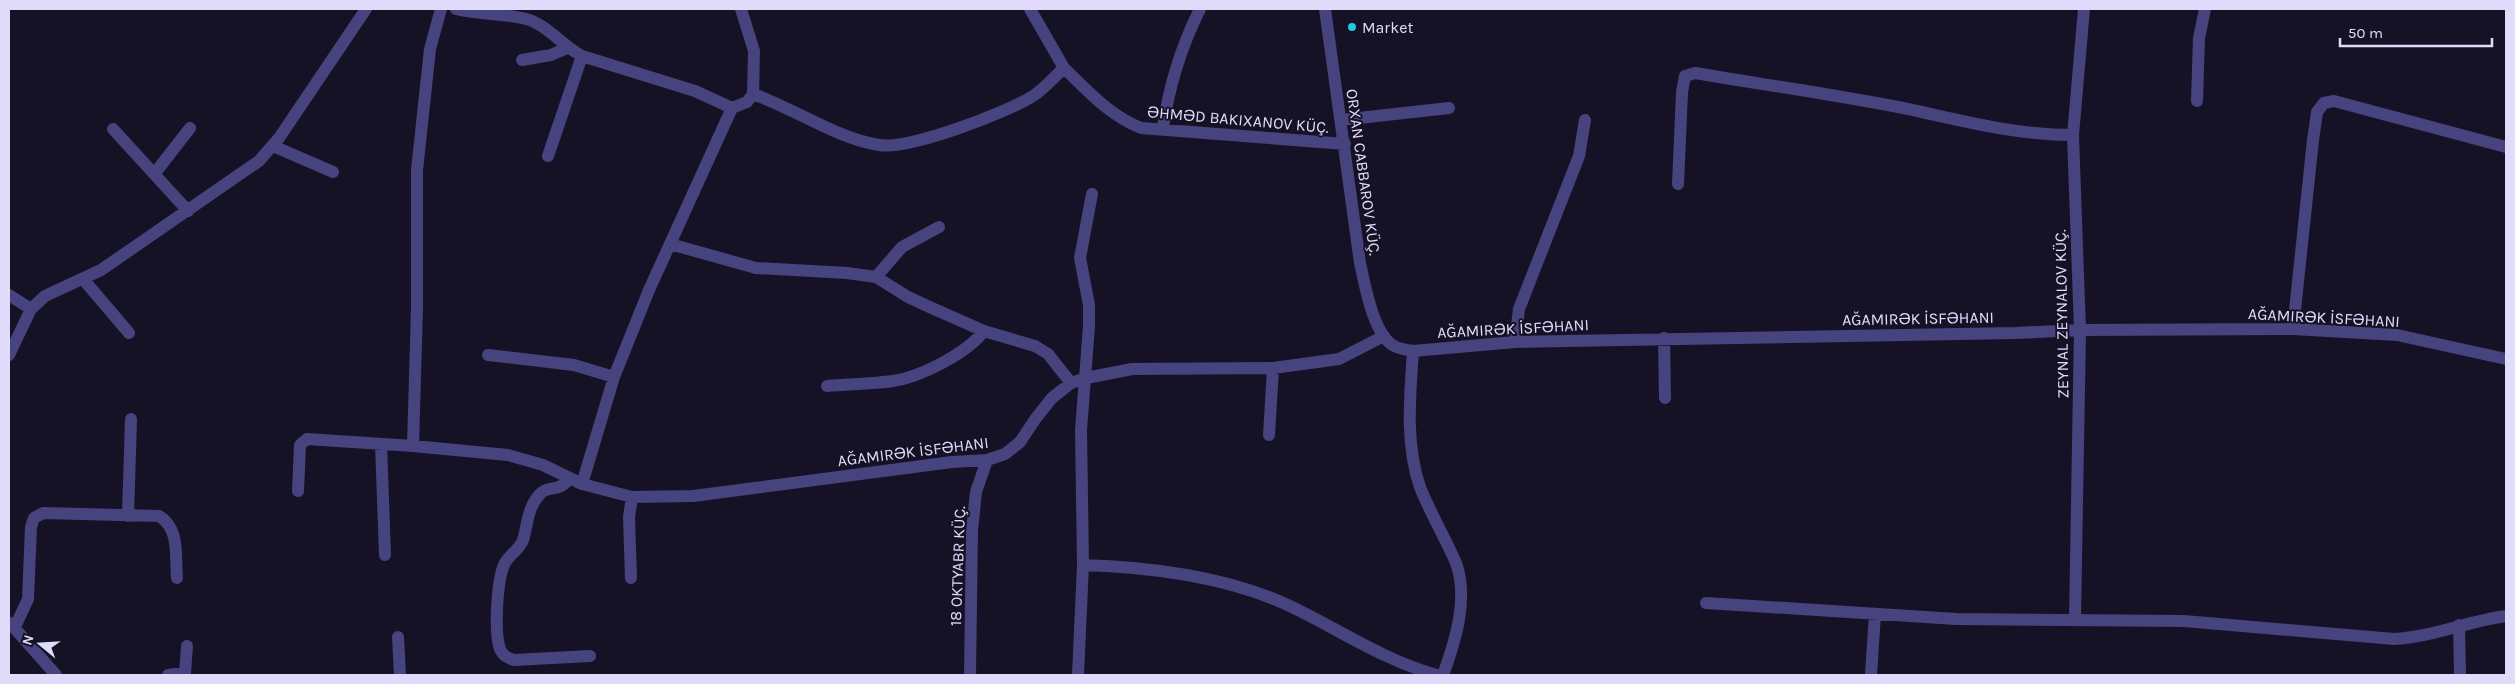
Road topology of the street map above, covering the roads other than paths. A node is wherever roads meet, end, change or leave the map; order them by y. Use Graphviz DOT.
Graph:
graph roads {
  1 [pos="366,9"];
  2 [pos="441,9"];
  3 [pos="456,9"];
  4 [pos="741,9"];
  5 [pos="1030,9"];
  6 [pos="1200,9"];
  7 [pos="1324,9"];
  8 [pos="2084,9"];
  9 [pos="2205,9"];
  10 [pos="567,48"];
  11 [pos="582,56"];
  12 [pos="522,60"];
  13 [pos="1064,68"];
  14 [pos="753,94"];
  15 [pos="2197,101"];
  16 [pos="732,108"];
  17 [pos="1449,108"];
  18 [pos="1341,120"];
  19 [pos="1585,120"];
  20 [pos="190,128"];
  21 [pos="1163,128"];
  22 [pos="113,129"];
  23 [pos="2073,135"];
  24 [pos="1345,144"];
  25 [pos="273,146"];
  26 [pos="2506,147"];
  27 [pos="548,156"];
  28 [pos="334,172"];
  29 [pos="155,173"];
  30 [pos="1678,184"];
  31 [pos="1092,194"];
  32 [pos="188,211"];
  33 [pos="939,227"];
  34 [pos="670,244"];
  35 [pos="876,277"];
  36 [pos="83,279"];
  37 [pos="9,295"];
  38 [pos="31,309"];
  39 [pos="2293,329"];
  40 [pos="2080,330"];
  41 [pos="984,331"];
  42 [pos="129,333"];
  43 [pos="1384,336"];
  44 [pos="1664,338"];
  45 [pos="1515,342"];
  46 [pos="1413,350"];
  47 [pos="9,355"];
  48 [pos="488,356"];
  49 [pos="2506,359"];
  50 [pos="1273,368"];
  51 [pos="614,377"];
  52 [pos="1086,378"];
  53 [pos="1071,383"];
  54 [pos="827,386"];
  55 [pos="1665,398"];
  56 [pos="131,419"];
  57 [pos="1269,435"];
  58 [pos="381,444"];
  59 [pos="413,446"];
  60 [pos="987,460"];
  61 [pos="576,481"];
  62 [pos="298,492"];
  63 [pos="632,497"];
  64 [pos="128,516"];
  65 [pos="385,555"];
  66 [pos="1083,565"];
  67 [pos="177,578"];
  68 [pos="631,578"];
  69 [pos="1706,602"];
  70 [pos="1875,614"];
  71 [pos="2506,616"];
  72 [pos="2075,619"];
  73 [pos="12,624"];
  74 [pos="2460,625"];
  75 [pos="398,636"];
  76 [pos="187,646"];
  77 [pos="590,656"];
  78 [pos="56,675"];
  79 [pos="168,675"];
  80 [pos="400,675"];
  81 [pos="970,675"];
  82 [pos="1078,675"];
  83 [pos="1437,675"];
  84 [pos="1443,675"];
  85 [pos="1871,675"];
  86 [pos="2460,675"];
  1 -- 25 [label="street"];
  2 -- 59 [label="street"];
  3 -- 10 [label="street"];
  4 -- 14 [label="street"];
  5 -- 13 [label="street"];
  6 -- 21 [label="street"];
  7 -- 18 [label="street, ORXAN CABBAROV KÜÇ."];
  8 -- 23 [label="street, ZEYNAL ZEYNALOV KÜÇ."];
  9 -- 15 [label="street"];
  10 -- 11 [label="street"];
  10 -- 12 [label="street"];
  11 -- 16 [label="street"];
  11 -- 27 [label="street"];
  13 -- 14 [label="street"];
  13 -- 21 [label="street"];
  14 -- 16 [label="street"];
  16 -- 34 [label="street"];
  17 -- 18 [label="street"];
  18 -- 24 [label="street, ORXAN CABBAROV KÜÇ."];
  19 -- 45 [label="street"];
  20 -- 29 [label="street"];
  21 -- 24 [label="street"];
  22 -- 29 [label="street"];
  23 -- 30 [label="street"];
  23 -- 40 [label="street, ZEYNAL ZEYNALOV KÜÇ."];
  24 -- 43 [label="street, ORXAN CABBAROV KÜÇ."];
  25 -- 28 [label="street"];
  25 -- 32 [label="street"];
  26 -- 39 [label="street"];
  29 -- 32 [label="street"];
  31 -- 52 [label="street"];
  32 -- 36 [label="street"];
  33 -- 35 [label="street"];
  34 -- 35 [label="street"];
  34 -- 51 [label="street"];
  35 -- 41 [label="street"];
  36 -- 38 [label="street"];
  36 -- 42 [label="street"];
  37 -- 38 [label="street"];
  38 -- 47 [label="street"];
  39 -- 40 [label="street, AĞAMIRƏK İSFƏHANI"];
  39 -- 49 [label="street, AĞAMIRƏK İSFƏHANI"];
  40 -- 44 [label="street, AĞAMIRƏK İSFƏHANI"];
  40 -- 72 [label="street, ZEYNAL ZEYNALOV KÜÇ."];
  41 -- 53 [label="street"];
  41 -- 54 [label="street"];
  43 -- 46 [label="street, AĞAMIRƏK İSFƏHANI"];
  43 -- 50 [label="street, AĞAMIRƏK İSFƏHANI"];
  44 -- 45 [label="street, AĞAMIRƏK İSFƏHANI"];
  44 -- 55 [label="street"];
  45 -- 46 [label="street, AĞAMIRƏK İSFƏHANI"];
  46 -- 84 [label="street"];
  48 -- 51 [label="street"];
  50 -- 52 [label="street, AĞAMIRƏK İSFƏHANI"];
  50 -- 57 [label="street"];
  51 -- 61 [label="street"];
  52 -- 53 [label="street, AĞAMIRƏK İSFƏHANI"];
  52 -- 66 [label="street"];
  53 -- 60 [label="street, AĞAMIRƏK İSFƏHANI"];
  56 -- 64 [label="street"];
  58 -- 59 [label="street, AĞAMIRƏK İSFƏHANI"];
  58 -- 62 [label="street, AĞAMIRƏK İSFƏHANI"];
  58 -- 65 [label="street"];
  59 -- 61 [label="street, AĞAMIRƏK İSFƏHANI"];
  60 -- 63 [label="street, AĞAMIRƏK İSFƏHANI"];
  60 -- 81 [label="street, 18 OKTYABR KÜÇ."];
  61 -- 63 [label="street, AĞAMIRƏK İSFƏHANI"];
  61 -- 77 [label="street"];
  63 -- 68 [label="street"];
  64 -- 67 [label="street"];
  64 -- 73 [label="street"];
  66 -- 82 [label="street"];
  66 -- 83 [label="street"];
  69 -- 70 [label="street"];
  70 -- 72 [label="street"];
  70 -- 85 [label="street"];
  71 -- 74 [label="street"];
  72 -- 74 [label="street"];
  73 -- 78 [label="street"];
  74 -- 86 [label="street"];
  75 -- 80 [label="street"];
  76 -- 79 [label="street"];
}
